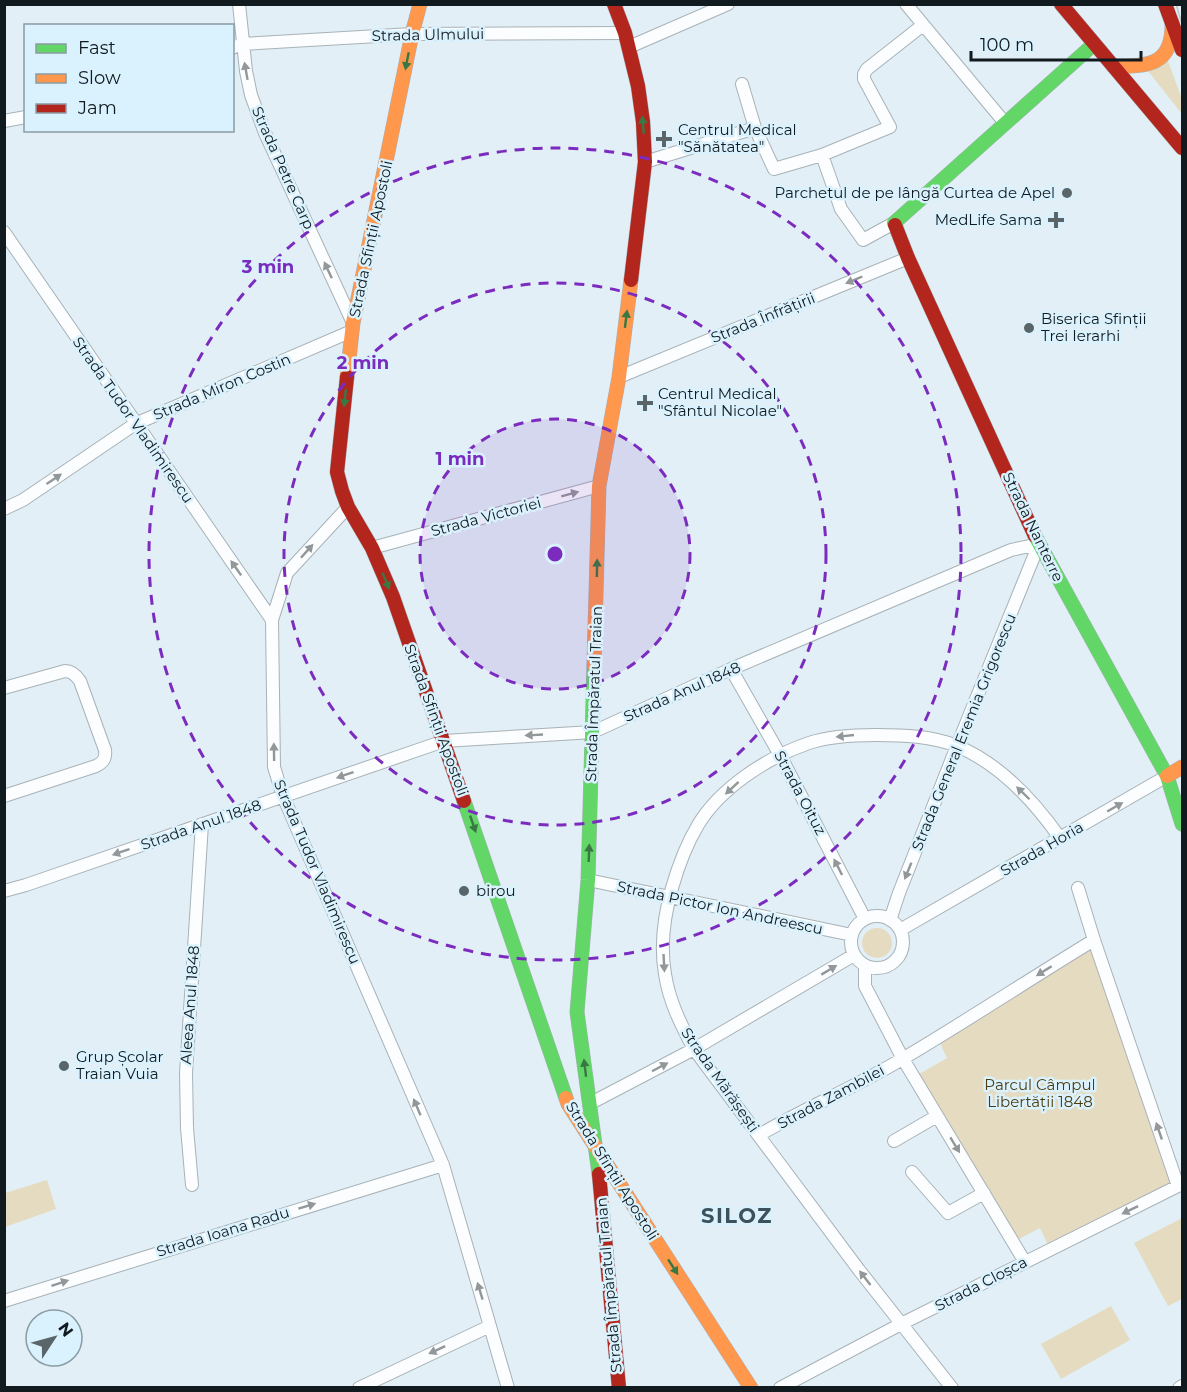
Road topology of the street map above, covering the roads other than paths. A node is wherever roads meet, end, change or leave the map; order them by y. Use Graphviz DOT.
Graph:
graph roads {
  1 [pos="239,4"];
  2 [pos="420,4"];
  3 [pos="614,4"];
  4 [pos="728,4"];
  5 [pos="906,4"];
  6 [pos="1061,4"];
  7 [pos="1165,4"];
  8 [pos="1172,23"];
  9 [pos="923,25"];
  10 [pos="625,33"];
  11 [pos="412,34"];
  12 [pos="1095,44"];
  13 [pos="237,46"];
  14 [pos="629,47"];
  15 [pos="1182,50"];
  16 [pos="1113,66"];
  17 [pos="742,84"];
  18 [pos="24,117"];
  19 [pos="4,121"];
  20 [pos="1005,123"];
  21 [pos="755,128"];
  22 [pos="1182,148"];
  23 [pos="822,154"];
  24 [pos="645,162"];
  25 [pos="894,223"];
  26 [pos="4,232"];
  27 [pos="908,258"];
  28 [pos="353,327"];
  29 [pos="619,377"];
  30 [pos="135,424"];
  31 [pos="599,486"];
  32 [pos="348,507"];
  33 [pos="4,509"];
  34 [pos="1039,544"];
  35 [pos="372,548"];
  36 [pos="272,620"];
  37 [pos="731,669"];
  38 [pos="4,688"];
  39 [pos="592,732"];
  40 [pos="444,741"];
  41 [pos="957,746"];
  42 [pos="780,755"];
  43 [pos="1182,767"];
  44 [pos="1167,776"];
  45 [pos="4,796"];
  46 [pos="283,796"];
  47 [pos="202,824"];
  48 [pos="1182,824"];
  49 [pos="1060,838"];
  50 [pos="588,880"];
  51 [pos="1078,888"];
  52 [pos="4,891"];
  53 [pos="669,897"];
  54 [pos="865,919"];
  55 [pos="890,920"];
  56 [pos="900,930"];
  57 [pos="852,935"];
  58 [pos="1094,940"];
  59 [pos="854,955"];
  60 [pos="865,965"];
  61 [pos="694,1049"];
  62 [pos="903,1059"];
  63 [pos="589,1104"];
  64 [pos="937,1116"];
  65 [pos="759,1135"];
  66 [pos="894,1141"];
  67 [pos="596,1147"];
  68 [pos="443,1165"];
  69 [pos="912,1172"];
  70 [pos="192,1185"];
  71 [pos="1180,1185"];
  72 [pos="984,1193"];
  73 [pos="1025,1262"];
  74 [pos="4,1301"];
  75 [pos="901,1324"];
  76 [pos="490,1326"];
  77 [pos="358,1388"];
  78 [pos="508,1388"];
  79 [pos="619,1388"];
  80 [pos="751,1388"];
  81 [pos="780,1388"];
  82 [pos="952,1388"];
  1 -- 13 [label="street, Strada Petre Carp"];
  2 -- 11 [label="street, Strada Sfinții Apostoli"];
  3 -- 10 [label="street, Strada Împăratul Traian"];
  4 -- 14 [label="street"];
  5 -- 9 [label="street"];
  6 -- 12 [label="street"];
  7 -- 8 [label="street"];
  8 -- 15 [label="street"];
  8 -- 16 [label="street"];
  9 -- 20 [label="street"];
  9 -- 23 [label="street"];
  10 -- 11 [label="street, Strada Ulmului"];
  10 -- 14 [label="street, Strada Împăratul Traian"];
  11 -- 13 [label="street, Strada Ulmului"];
  11 -- 28 [label="street, Strada Sfinții Apostoli, one-way"];
  12 -- 16 [label="street"];
  12 -- 20 [label="street"];
  28 -- 13 [label="street, Strada Petre Carp, one-way"];
  24 -- 14 [label="street, Strada Împăratul Traian, one-way"];
  16 -- 22 [label="street"];
  17 -- 21 [label="street"];
  18 -- 19 [label="street"];
  20 -- 25 [label="street"];
  21 -- 23 [label="street"];
  21 -- 24 [label="street"];
  23 -- 25 [label="street"];
  29 -- 24 [label="street, Strada Împăratul Traian, one-way"];
  25 -- 27 [label="street, Strada Nanterre"];
  26 -- 30 [label="street, Strada Tudor Vladimirescu"];
  27 -- 29 [label="street, Strada Înfrățirii, one-way"];
  27 -- 34 [label="street, Strada Nanterre"];
  28 -- 30 [label="street, Strada Miron Costin"];
  28 -- 32 [label="street, Strada Sfinții Apostoli, one-way"];
  29 -- 31 [label="street, Strada Împăratul Traian"];
  33 -- 30 [label="street, Strada Miron Costin, one-way"];
  36 -- 30 [label="street, Strada Tudor Vladimirescu, one-way"];
  35 -- 31 [label="street, Strada Victoriei, one-way"];
  39 -- 31 [label="street, Strada Împăratul Traian, one-way"];
  32 -- 35 [label="street, Strada Sfinții Apostoli"];
  36 -- 32 [label="street, one-way"];
  34 -- 37 [label="street, Strada Anul 1848"];
  34 -- 41 [label="street, Strada General Eremia Grigorescu"];
  34 -- 44 [label="street, Strada Nanterre"];
  35 -- 40 [label="street, Strada Sfinții Apostoli, one-way"];
  46 -- 36 [label="street, Strada Tudor Vladimirescu, one-way"];
  37 -- 39 [label="street, Strada Anul 1848"];
  37 -- 42 [label="street, Strada Oituz"];
  38 -- 45 [label="street"];
  39 -- 40 [label="street, Strada Anul 1848, one-way"];
  50 -- 39 [label="street, Strada Împăratul Traian, one-way"];
  40 -- 46 [label="street, Strada Anul 1848, one-way"];
  40 -- 67 [label="street, Strada Sfinții Apostoli, one-way"];
  41 -- 42 [label="street, Strada Mărășești, one-way"];
  49 -- 41 [label="street, Strada Mărășești, one-way"];
  41 -- 55 [label="street, Strada General Eremia Grigorescu, one-way"];
  42 -- 53 [label="street, Strada Mărășești, one-way"];
  54 -- 42 [label="street, Strada Oituz, one-way"];
  43 -- 44 [label="street, Strada Horia"];
  44 -- 48 [label="street, Strada Nanterre"];
  49 -- 44 [label="street, Strada Horia, one-way"];
  46 -- 47 [label="street, Strada Anul 1848"];
  68 -- 46 [label="street, Strada Tudor Vladimirescu, one-way"];
  47 -- 52 [label="street, Strada Anul 1848, one-way"];
  47 -- 70 [label="street, Aleea Anul 1848"];
  49 -- 56 [label="street, Strada Horia"];
  50 -- 53 [label="street, Strada Pictor Ion Andreescu"];
  63 -- 50 [label="street, Strada Împăratul Traian, one-way"];
  51 -- 58 [label="street"];
  53 -- 57 [label="street, Strada Pictor Ion Andreescu"];
  53 -- 61 [label="street, Strada Mărășești, one-way"];
  54 -- 55 [label="street"];
  54 -- 57 [label="street"];
  55 -- 56 [label="street"];
  56 -- 60 [label="street"];
  57 -- 59 [label="street"];
  58 -- 62 [label="street, Strada Zambilei, one-way"];
  71 -- 58 [label="street, one-way"];
  59 -- 60 [label="street"];
  61 -- 59 [label="street, one-way"];
  60 -- 62 [label="street"];
  63 -- 61 [label="street, one-way"];
  61 -- 65 [label="street, Strada Mărășești"];
  62 -- 64 [label="street"];
  62 -- 65 [label="street, Strada Zambilei"];
  63 -- 67 [label="street, Strada Împăratul Traian"];
  64 -- 66 [label="street"];
  64 -- 72 [label="street, one-way"];
  75 -- 65 [label="street, Strada Mărășești, one-way"];
  67 -- 79 [label="street, Strada Împăratul Traian"];
  67 -- 80 [label="street, Strada Sfinții Apostoli, one-way"];
  74 -- 68 [label="street, Strada Ioana Radu, one-way"];
  76 -- 68 [label="street, Strada Tudor Vladimirescu, one-way"];
  69 -- 72 [label="street"];
  71 -- 73 [label="street, Strada Cloșca, one-way"];
  72 -- 73 [label="street"];
  73 -- 75 [label="street, Strada Cloșca"];
  75 -- 81 [label="street, Strada Cloșca"];
  75 -- 82 [label="street, Strada Mărășești"];
  76 -- 77 [label="street, one-way"];
  76 -- 78 [label="street, Strada Tudor Vladimirescu"];
}
